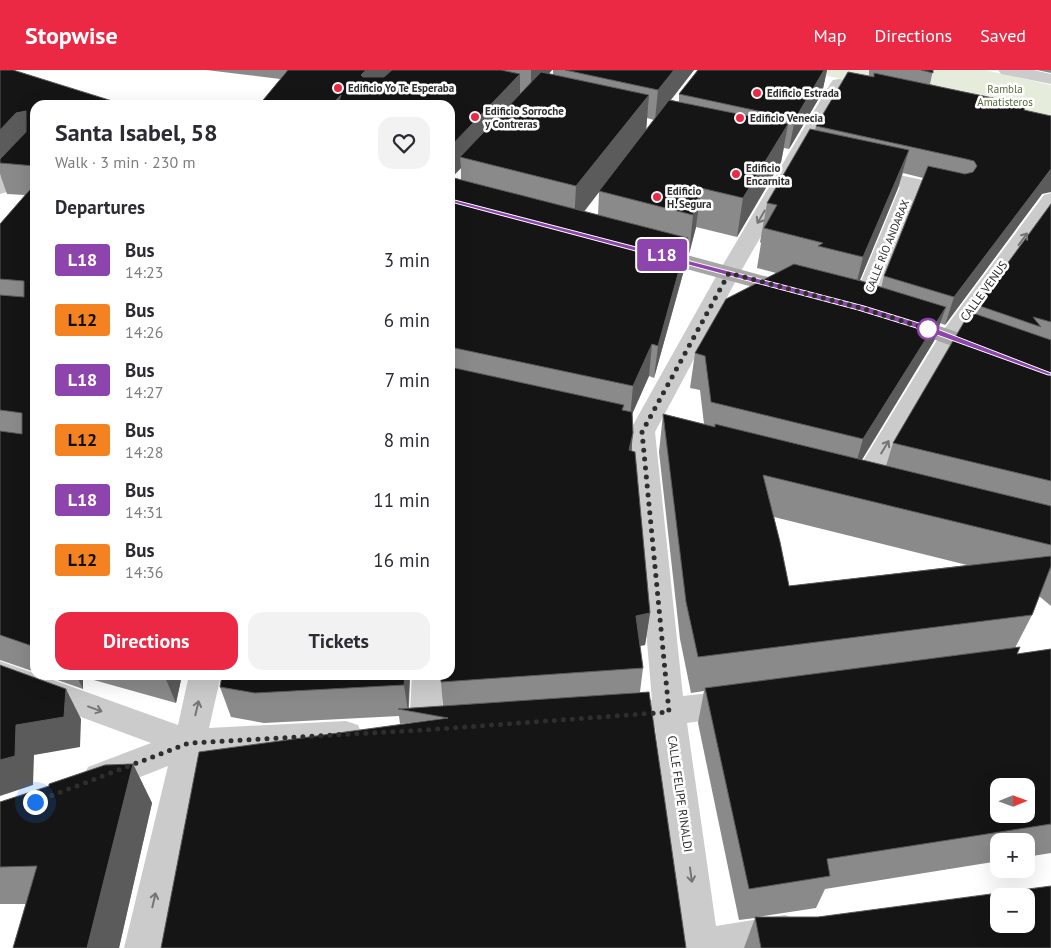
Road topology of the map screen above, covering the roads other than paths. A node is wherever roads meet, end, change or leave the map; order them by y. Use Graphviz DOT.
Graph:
graph roads {
  1 [pos="1007,70"];
  2 [pos="1051,79"];
  3 [pos="839,84"];
  4 [pos="30,155"];
  5 [pos="849,170"];
  6 [pos="912,184"];
  7 [pos="0,188"];
  8 [pos="957,193"];
  9 [pos="1051,199"];
  10 [pos="627,246"];
  11 [pos="729,273"];
  12 [pos="813,296"];
  13 [pos="851,306"];
  14 [pos="950,337"];
  15 [pos="1050,371"];
  16 [pos="633,430"];
  17 [pos="671,440"];
  18 [pos="888,496"];
  19 [pos="0,674"];
  20 [pos="204,680"];
  21 [pos="427,680"];
  22 [pos="766,700"];
  23 [pos="669,712"];
  24 [pos="591,718"];
  25 [pos="189,743"];
  26 [pos="70,790"];
  27 [pos="812,928"];
  28 [pos="143,948"];
  29 [pos="699,948"];
  1 -- 2 [label="street"];
  3 -- 11 [label="street, one-way"];
  4 -- 7 [label="street"];
  5 -- 6 [label="street"];
  6 -- 8 [label="street"];
  6 -- 13 [label="street, CALLE RÍO ANDARAX"];
  14 -- 9 [label="street, CALLE VENUS, one-way"];
  10 -- 11 [label="main road"];
  11 -- 12 [label="main road"];
  11 -- 16 [label="street"];
  13 -- 14 [label="main road"];
  14 -- 15 [label="main road"];
  18 -- 14 [label="street, CALLE VENUS, one-way"];
  16 -- 17 [label="street"];
  16 -- 23 [label="street, CALLE FELIPE RINALDI"];
  19 -- 25 [label="street, one-way"];
  25 -- 20 [label="street, one-way"];
  21 -- 25 [label="street"];
  22 -- 23 [label="street"];
  23 -- 24 [label="street"];
  23 -- 29 [label="street, CALLE FELIPE RINALDI, one-way"];
  25 -- 26 [label="street"];
  28 -- 25 [label="street, one-way"];
  27 -- 29 [label="street"];
}
